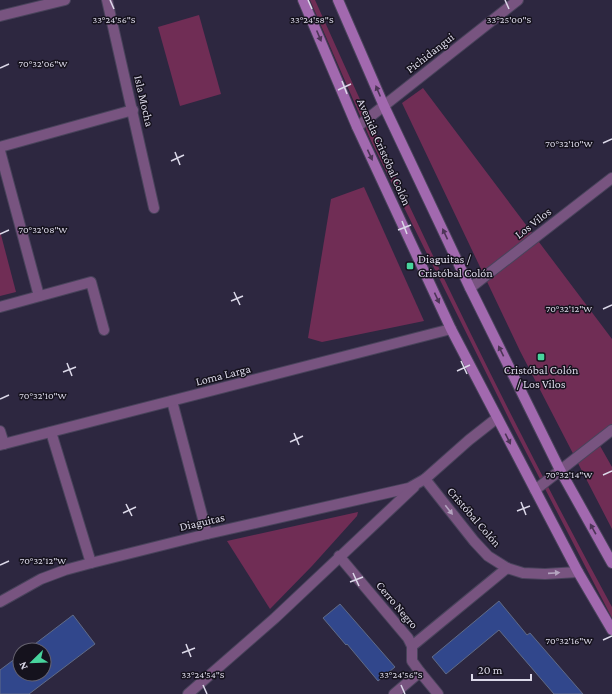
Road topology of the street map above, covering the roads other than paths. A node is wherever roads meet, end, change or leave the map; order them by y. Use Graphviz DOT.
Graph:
graph roads {
  1 [pos="65,0"];
  2 [pos="107,0"];
  3 [pos="303,0"];
  4 [pos="338,0"];
  5 [pos="518,0"];
  6 [pos="0,16"];
  7 [pos="384,106"];
  8 [pos="132,110"];
  9 [pos="357,127"];
  10 [pos="0,147"];
  11 [pos="0,151"];
  12 [pos="612,178"];
  13 [pos="154,208"];
  14 [pos="470,288"];
  15 [pos="40,296"];
  16 [pos="0,307"];
  17 [pos="104,330"];
  18 [pos="452,330"];
  19 [pos="172,401"];
  20 [pos="497,418"];
  21 [pos="0,430"];
  22 [pos="612,430"];
  23 [pos="51,432"];
  24 [pos="2,444"];
  25 [pos="560,470"];
  26 [pos="421,482"];
  27 [pos="535,490"];
  28 [pos="207,534"];
  29 [pos="339,556"];
  30 [pos="91,562"];
  31 [pos="612,563"];
  32 [pos="507,568"];
  33 [pos="578,572"];
  34 [pos="0,602"];
  35 [pos="612,630"];
  36 [pos="412,646"];
  37 [pos="420,672"];
  38 [pos="188,694"];
  39 [pos="394,694"];
  40 [pos="438,694"];
  1 -- 6 [label="street"];
  2 -- 8 [label="street, Isla Mocha"];
  3 -- 9 [label="street, Avenida Cristóbal Colón, one-way"];
  7 -- 4 [label="street, Avenida Cristóbal Colón, one-way"];
  5 -- 7 [label="street, Pichidangui"];
  7 -- 9 [label="street, Pichidangui"];
  14 -- 7 [label="street, Avenida Cristóbal Colón, one-way"];
  8 -- 10 [label="street"];
  8 -- 13 [label="street, Isla Mocha"];
  9 -- 18 [label="street, Avenida Cristóbal Colón, one-way"];
  11 -- 15 [label="street"];
  12 -- 14 [label="street, Los Vilos"];
  25 -- 14 [label="street, Avenida Cristóbal Colón, one-way"];
  15 -- 16 [label="street"];
  15 -- 17 [label="street"];
  18 -- 19 [label="street, Loma Larga"];
  18 -- 20 [label="street, Avenida Cristóbal Colón"];
  19 -- 23 [label="street, Loma Larga"];
  19 -- 28 [label="street"];
  20 -- 26 [label="street, Diaguitas"];
  20 -- 27 [label="street, Avenida Cristóbal Colón, one-way"];
  21 -- 24 [label="street"];
  22 -- 25 [label="street"];
  23 -- 24 [label="street, Loma Larga"];
  23 -- 30 [label="street"];
  25 -- 27 [label="street"];
  31 -- 25 [label="street, Avenida Cristóbal Colón, one-way"];
  26 -- 28 [label="street, Diaguitas"];
  26 -- 29 [label="street, Diaguitas"];
  26 -- 32 [label="street, Cristóbal Colón, one-way"];
  27 -- 33 [label="street, Avenida Cristóbal Colón"];
  28 -- 30 [label="street, Diaguitas"];
  29 -- 36 [label="street, Cerro Negro"];
  29 -- 38 [label="street, Diaguitas"];
  30 -- 34 [label="street, Diaguitas"];
  32 -- 33 [label="street, Cristóbal Colón, one-way"];
  32 -- 36 [label="street"];
  33 -- 35 [label="street, Avenida Cristóbal Colón"];
  36 -- 37 [label="street, Cerro Negro"];
  37 -- 39 [label="street"];
  37 -- 40 [label="street, Cerro Negro"];
}
